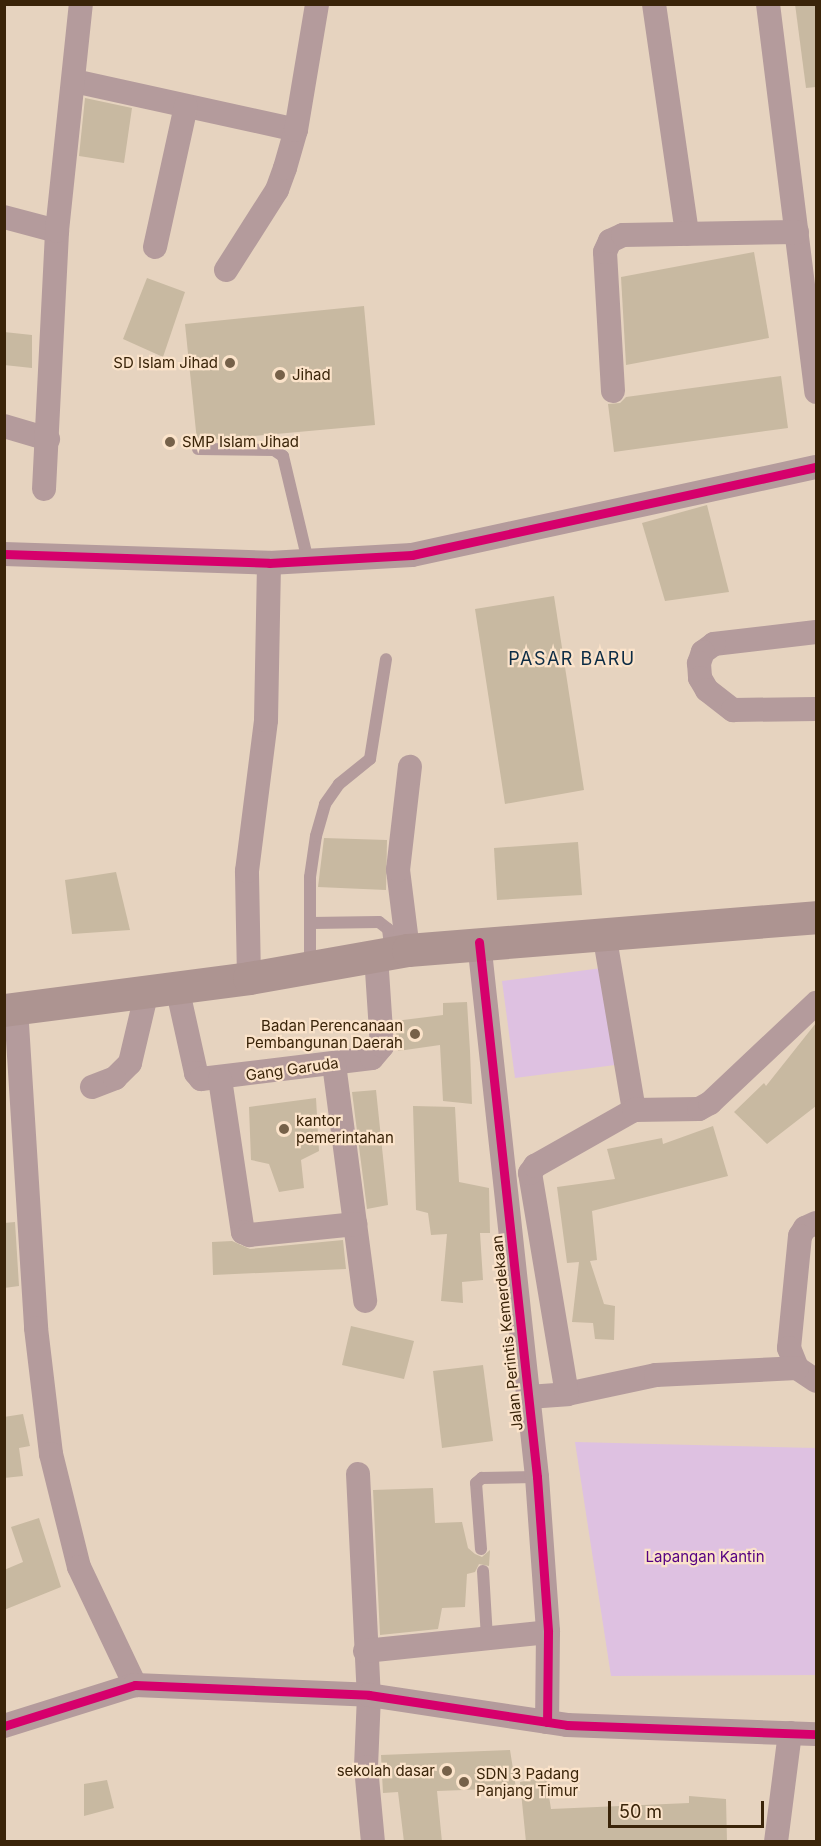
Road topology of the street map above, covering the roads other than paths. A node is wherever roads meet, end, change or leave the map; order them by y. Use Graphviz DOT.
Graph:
graph roads {
  1 [pos="81,4"];
  2 [pos="317,4"];
  3 [pos="654,4"];
  4 [pos="768,4"];
  5 [pos="74,81"];
  6 [pos="186,106"];
  7 [pos="296,130"];
  8 [pos="4,217"];
  9 [pos="57,231"];
  10 [pos="797,231"];
  11 [pos="687,234"];
  12 [pos="155,247"];
  13 [pos="226,270"];
  14 [pos="614,391"];
  15 [pos="816,392"];
  16 [pos="4,426"];
  17 [pos="48,439"];
  18 [pos="198,449"];
  19 [pos="816,467"];
  20 [pos="44,489"];
  21 [pos="4,554"];
  22 [pos="308,561"];
  23 [pos="269,563"];
  24 [pos="816,632"];
  25 [pos="386,659"];
  26 [pos="816,710"];
  27 [pos="410,767"];
  28 [pos="816,917"];
  29 [pos="311,923"];
  30 [pos="604,933"];
  31 [pos="479,942"];
  32 [pos="392,953"];
  33 [pos="310,967"];
  34 [pos="249,978"];
  35 [pos="162,989"];
  36 [pos="816,1003"];
  37 [pos="10,1009"];
  38 [pos="334,1064"];
  39 [pos="220,1079"];
  40 [pos="92,1087"];
  41 [pos="634,1110"];
  42 [pos="816,1223"];
  43 [pos="355,1224"];
  44 [pos="365,1301"];
  45 [pos="807,1375"];
  46 [pos="567,1394"];
  47 [pos="528,1397"];
  48 [pos="358,1474"];
  49 [pos="537,1477"];
  50 [pos="482,1549"];
  51 [pos="483,1571"];
  52 [pos="548,1632"];
  53 [pos="487,1639"];
  54 [pos="365,1651"];
  55 [pos="135,1685"];
  56 [pos="369,1695"];
  57 [pos="548,1722"];
  58 [pos="4,1726"];
  59 [pos="790,1733"];
  60 [pos="816,1734"];
  61 [pos="373,1842"];
  62 [pos="776,1842"];
  1 -- 5 [label="street"];
  2 -- 7 [label="street"];
  3 -- 11 [label="street"];
  4 -- 10 [label="street"];
  5 -- 6 [label="street"];
  5 -- 9 [label="street"];
  6 -- 7 [label="street"];
  6 -- 12 [label="street"];
  7 -- 13 [label="street"];
  8 -- 9 [label="street"];
  9 -- 17 [label="street"];
  10 -- 11 [label="street"];
  10 -- 15 [label="street"];
  11 -- 14 [label="street"];
  16 -- 17 [label="street"];
  17 -- 20 [label="street"];
  18 -- 22 [label="lane"];
  19 -- 22 [label="street"];
  21 -- 23 [label="street"];
  22 -- 23 [label="street"];
  23 -- 34 [label="street"];
  24 -- 26 [label="street"];
  25 -- 29 [label="lane"];
  27 -- 32 [label="street"];
  28 -- 30 [label="highway"];
  29 -- 32 [label="lane"];
  29 -- 33 [label="lane"];
  30 -- 31 [label="highway"];
  30 -- 41 [label="street"];
  31 -- 32 [label="highway"];
  31 -- 47 [label="street, Jalan Perintis Kemerdekaan"];
  32 -- 33 [label="highway"];
  32 -- 38 [label="street, Gang Garuda"];
  33 -- 34 [label="highway"];
  34 -- 35 [label="highway"];
  35 -- 37 [label="highway"];
  35 -- 39 [label="street, Gang Garuda"];
  35 -- 40 [label="street"];
  36 -- 41 [label="street"];
  37 -- 55 [label="street"];
  38 -- 39 [label="street, Gang Garuda"];
  38 -- 43 [label="street"];
  39 -- 43 [label="street"];
  41 -- 46 [label="street"];
  42 -- 45 [label="street"];
  43 -- 44 [label="street"];
  45 -- 46 [label="street"];
  46 -- 47 [label="street"];
  47 -- 49 [label="street, Jalan Perintis Kemerdekaan"];
  48 -- 54 [label="street"];
  49 -- 50 [label="lane"];
  49 -- 52 [label="street, Jalan Perintis Kemerdekaan"];
  51 -- 53 [label="lane"];
  52 -- 53 [label="street"];
  52 -- 57 [label="street, Jalan Perintis Kemerdekaan"];
  53 -- 54 [label="street"];
  54 -- 56 [label="street"];
  55 -- 56 [label="street"];
  55 -- 58 [label="street"];
  56 -- 57 [label="street"];
  56 -- 61 [label="street"];
  57 -- 59 [label="street"];
  59 -- 60 [label="street"];
  59 -- 62 [label="street"];
}
